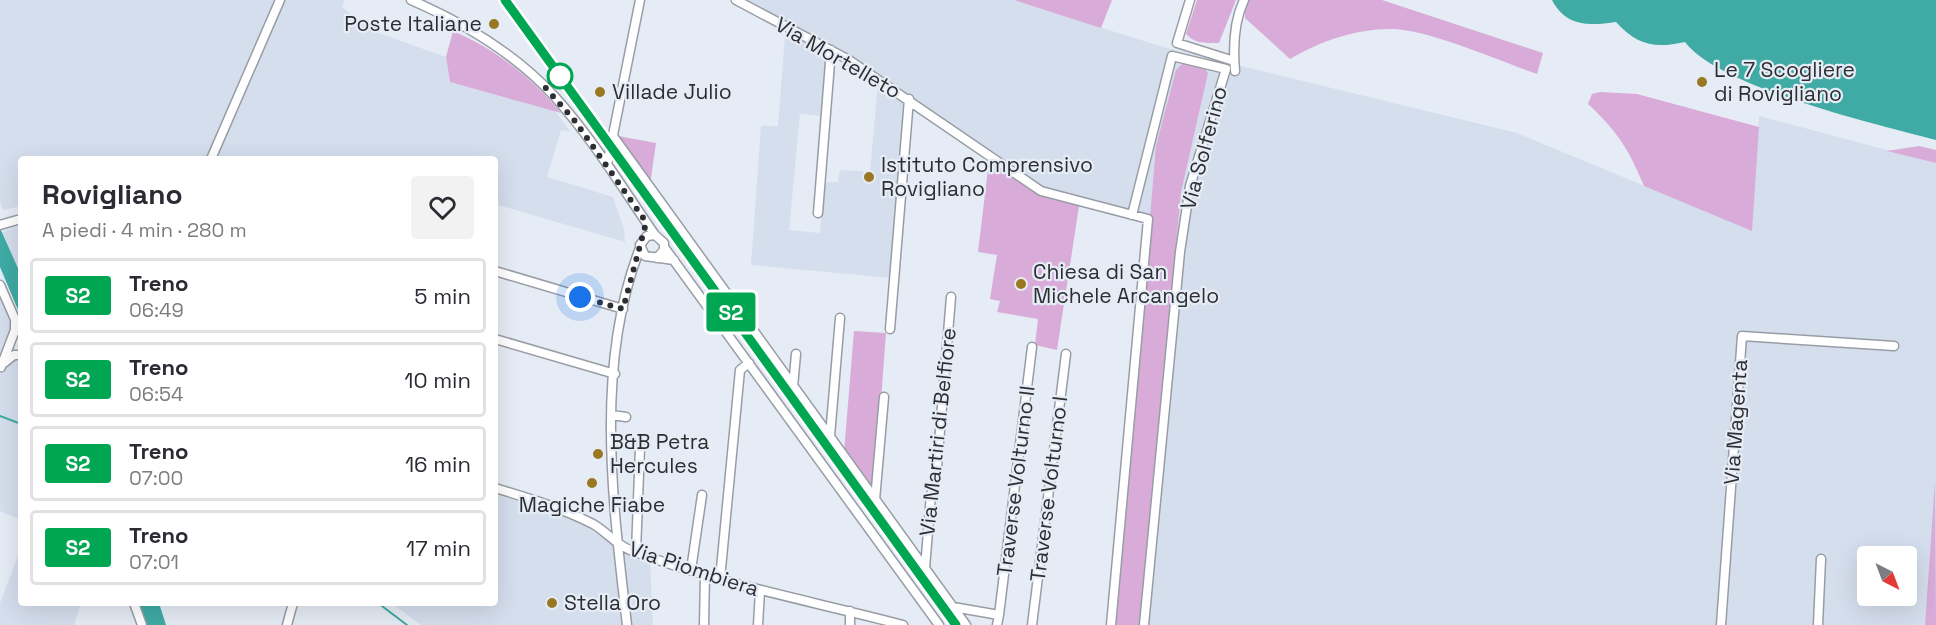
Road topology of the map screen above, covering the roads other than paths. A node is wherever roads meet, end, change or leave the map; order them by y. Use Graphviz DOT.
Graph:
graph roads {
  1 [pos="280,0"];
  2 [pos="411,0"];
  3 [pos="640,0"];
  4 [pos="736,0"];
  5 [pos="1244,0"];
  6 [pos="1187,1"];
  7 [pos="831,50"];
  8 [pos="1234,61"];
  9 [pos="1235,71"];
  10 [pos="909,99"];
  11 [pos="613,136"];
  12 [pos="212,156"];
  13 [pos="607,165"];
  14 [pos="818,213"];
  15 [pos="1132,215"];
  16 [pos="644,219"];
  17 [pos="1148,219"];
  18 [pos="18,220"];
  19 [pos="0,225"];
  20 [pos="655,235"];
  21 [pos="644,237"];
  22 [pos="664,247"];
  23 [pos="640,248"];
  24 [pos="654,258"];
  25 [pos="674,261"];
  26 [pos="634,267"];
  27 [pos="498,272"];
  28 [pos="0,285"];
  29 [pos="951,297"];
  30 [pos="623,309"];
  31 [pos="840,318"];
  32 [pos="15,319"];
  33 [pos="18,326"];
  34 [pos="890,329"];
  35 [pos="498,340"];
  36 [pos="1894,346"];
  37 [pos="1032,347"];
  38 [pos="796,354"];
  39 [pos="1066,354"];
  40 [pos="18,356"];
  41 [pos="749,363"];
  42 [pos="0,367"];
  43 [pos="615,374"];
  44 [pos="793,387"];
  45 [pos="884,397"];
  46 [pos="612,415"];
  47 [pos="626,417"];
  48 [pos="830,436"];
  49 [pos="640,447"];
  50 [pos="498,489"];
  51 [pos="702,495"];
  52 [pos="875,500"];
  53 [pos="617,544"];
  54 [pos="636,552"];
  55 [pos="1821,559"];
  56 [pos="924,568"];
  57 [pos="691,570"];
  58 [pos="705,574"];
  59 [pos="720,579"];
  60 [pos="760,591"];
  61 [pos="135,606"];
  62 [pos="292,606"];
  63 [pos="953,607"];
  64 [pos="850,611"];
  65 [pos="999,615"];
  66 [pos="142,625"];
  67 [pos="287,625"];
  68 [pos="627,625"];
  69 [pos="704,625"];
  70 [pos="758,625"];
  71 [pos="850,625"];
  72 [pos="903,625"];
  73 [pos="939,625"];
  74 [pos="966,625"];
  75 [pos="997,625"];
  76 [pos="1032,625"];
  77 [pos="1111,625"];
  78 [pos="1144,625"];
  79 [pos="1721,625"];
  80 [pos="1818,625"];
  1 -- 12 [label="street"];
  2 -- 13 [label="street"];
  3 -- 11 [label="street"];
  4 -- 7 [label="street, Via Mortelleto"];
  5 -- 8 [label="street"];
  6 -- 8 [label="street"];
  7 -- 10 [label="street, Via Mortelleto"];
  7 -- 14 [label="street"];
  8 -- 9 [label="street"];
  10 -- 15 [label="street, Via Mortelleto"];
  10 -- 34 [label="street, Via Mortelleto"];
  11 -- 13 [label="street"];
  11 -- 44 [label="street"];
  13 -- 16 [label="street"];
  15 -- 17 [label="street, Via Mortelleto"];
  15 -- 78 [label="street, Via Solferino"];
  16 -- 20 [label="street"];
  16 -- 21 [label="street"];
  17 -- 77 [label="street, Via Solferino"];
  18 -- 19 [label="street"];
  20 -- 21 [label="street"];
  20 -- 22 [label="street"];
  21 -- 23 [label="street"];
  22 -- 24 [label="street"];
  22 -- 25 [label="street"];
  23 -- 24 [label="street"];
  23 -- 26 [label="street"];
  24 -- 25 [label="street"];
  24 -- 26 [label="street"];
  25 -- 41 [label="street"];
  26 -- 30 [label="street"];
  27 -- 30 [label="street"];
  28 -- 32 [label="street"];
  29 -- 56 [label="street, Via Martiri di Belfiore"];
  30 -- 43 [label="street"];
  31 -- 48 [label="street"];
  32 -- 33 [label="street"];
  32 -- 42 [label="street"];
  35 -- 43 [label="street"];
  36 -- 79 [label="street, Via Magenta"];
  37 -- 65 [label="street, Traverse Volturno II"];
  38 -- 44 [label="street"];
  39 -- 76 [label="street, Traverse Volturno I"];
  40 -- 42 [label="street"];
  41 -- 59 [label="street"];
  41 -- 73 [label="street"];
  43 -- 46 [label="street"];
  44 -- 48 [label="street"];
  45 -- 52 [label="street"];
  46 -- 47 [label="street"];
  46 -- 53 [label="street"];
  48 -- 52 [label="street"];
  49 -- 54 [label="street"];
  50 -- 53 [label="street, Via Piombiera"];
  51 -- 57 [label="street"];
  52 -- 56 [label="street"];
  53 -- 54 [label="street, Via Piombiera"];
  53 -- 68 [label="street"];
  54 -- 57 [label="street, Via Piombiera"];
  55 -- 80 [label="street"];
  56 -- 63 [label="street"];
  57 -- 58 [label="street, Via Piombiera"];
  58 -- 59 [label="street, Via Piombiera"];
  58 -- 69 [label="street"];
  59 -- 60 [label="street, Via Piombiera"];
  60 -- 64 [label="street, Via Piombiera"];
  60 -- 70 [label="street"];
  61 -- 66 [label="street"];
  62 -- 67 [label="street"];
  63 -- 65 [label="street"];
  63 -- 74 [label="street"];
  64 -- 71 [label="street"];
  64 -- 72 [label="street, Via Piombiera"];
  65 -- 75 [label="street, Traverse Volturno II"];
}
